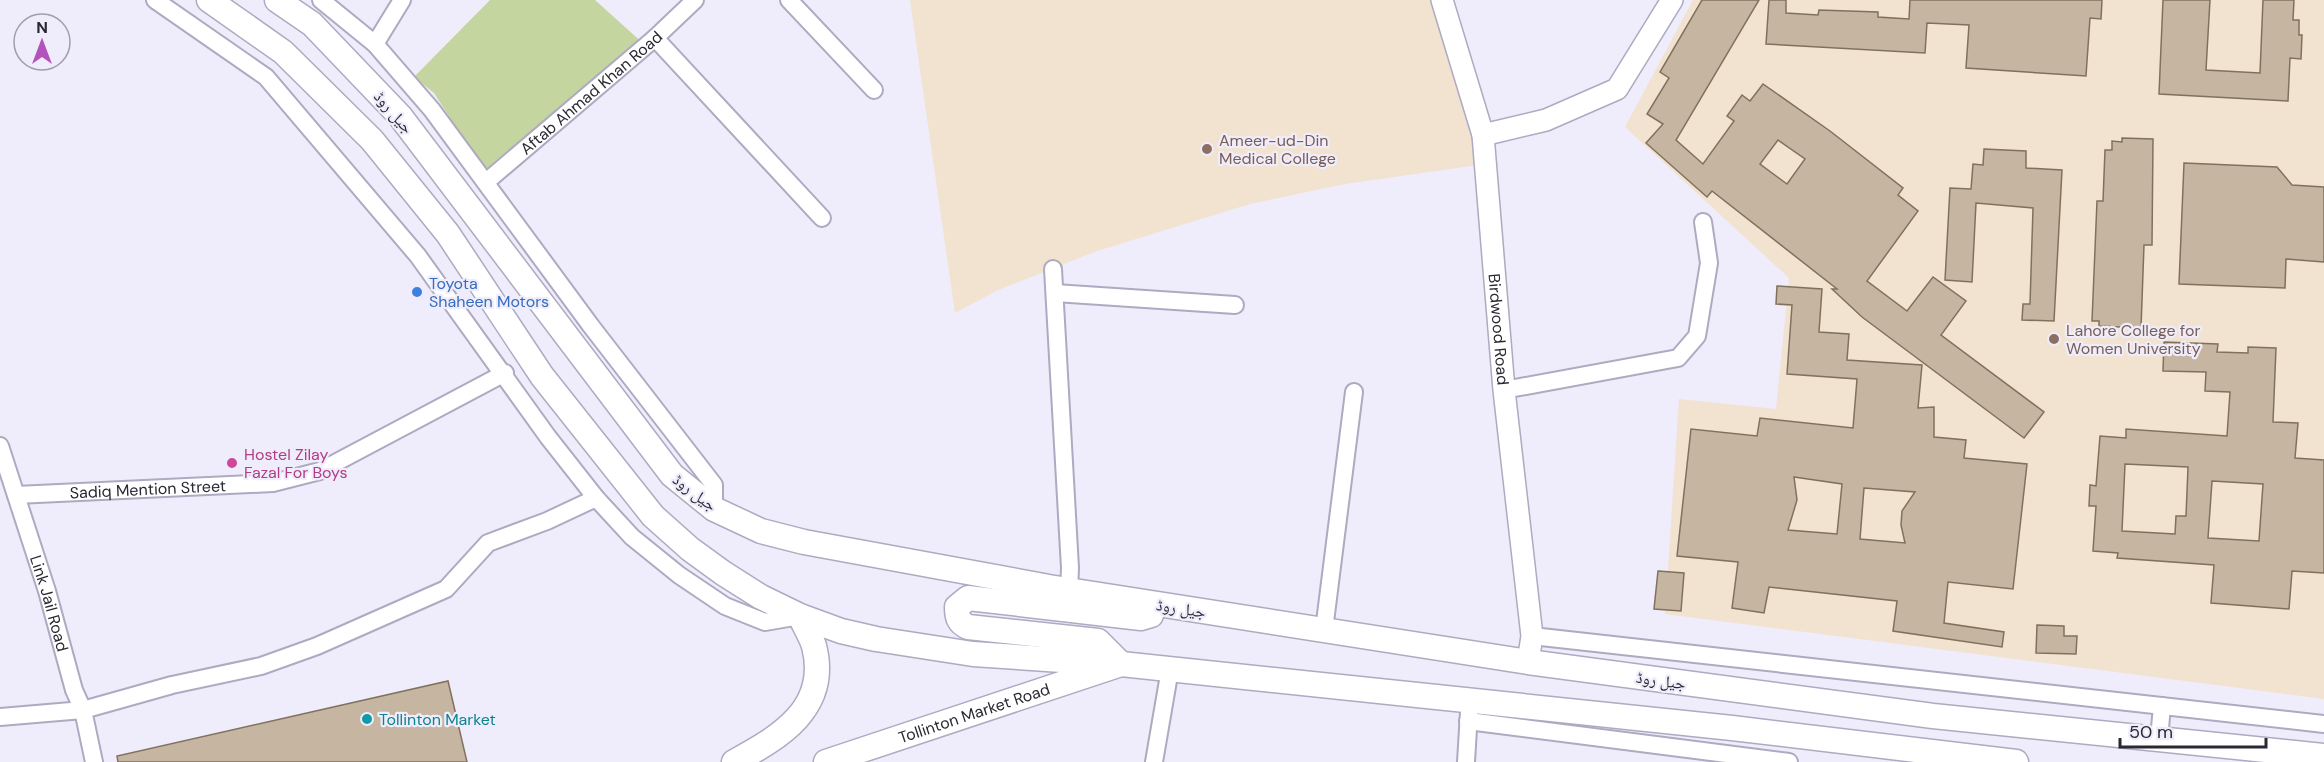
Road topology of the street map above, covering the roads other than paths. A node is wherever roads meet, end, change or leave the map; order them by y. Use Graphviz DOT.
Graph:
graph roads {
  1 [pos="155,0"];
  2 [pos="209,0"];
  3 [pos="277,0"];
  4 [pos="321,0"];
  5 [pos="402,0"];
  6 [pos="695,0"];
  7 [pos="789,0"];
  8 [pos="1442,0"];
  9 [pos="1672,0"];
  10 [pos="655,38"];
  11 [pos="375,44"];
  12 [pos="874,90"];
  13 [pos="1482,135"];
  14 [pos="486,182"];
  15 [pos="822,218"];
  16 [pos="1703,222"];
  17 [pos="1053,269"];
  18 [pos="1054,293"];
  19 [pos="1235,305"];
  20 [pos="505,373"];
  21 [pos="1504,390"];
  22 [pos="1354,392"];
  23 [pos="0,446"];
  24 [pos="16,495"];
  25 [pos="596,498"];
  26 [pos="714,509"];
  27 [pos="1069,591"];
  28 [pos="1177,607"];
  29 [pos="800,616"];
  30 [pos="1324,630"];
  31 [pos="1532,636"];
  32 [pos="1528,662"];
  33 [pos="1121,664"];
  34 [pos="1170,669"];
  35 [pos="2162,706"];
  36 [pos="83,710"];
  37 [pos="1469,711"];
  38 [pos="0,717"];
  39 [pos="2324,724"];
  40 [pos="2159,739"];
  41 [pos="2324,756"];
  42 [pos="1741,759"];
  43 [pos="94,762"];
  44 [pos="734,762"];
  45 [pos="826,762"];
  46 [pos="1154,762"];
  47 [pos="1466,762"];
  48 [pos="1789,762"];
  49 [pos="2016,762"];
  1 -- 20 [label="street"];
  2 -- 29 [label="main road"];
  3 -- 26 [label="main road, جیل روڈ"];
  4 -- 11 [label="street"];
  5 -- 11 [label="street"];
  6 -- 10 [label="street, Aftab Ahmad Khan Road"];
  7 -- 12 [label="street"];
  8 -- 13 [label="street, Birdwood Road"];
  9 -- 13 [label="street"];
  10 -- 14 [label="street, Aftab Ahmad Khan Road"];
  10 -- 15 [label="street"];
  11 -- 14 [label="street"];
  13 -- 21 [label="street, Birdwood Road"];
  14 -- 26 [label="street"];
  16 -- 21 [label="street"];
  17 -- 18 [label="street"];
  18 -- 19 [label="street"];
  18 -- 27 [label="street"];
  20 -- 24 [label="street, Sadiq Mention Street"];
  20 -- 25 [label="street"];
  21 -- 31 [label="street, Birdwood Road"];
  22 -- 30 [label="street"];
  23 -- 24 [label="street, Link Jail Road"];
  24 -- 36 [label="street, Link Jail Road"];
  25 -- 29 [label="street"];
  25 -- 36 [label="street"];
  26 -- 27 [label="main road, جیل روڈ"];
  27 -- 28 [label="main road, جیل روڈ"];
  28 -- 30 [label="main road, جیل روڈ"];
  28 -- 33 [label="main road"];
  29 -- 33 [label="main road"];
  29 -- 44 [label="main road"];
  30 -- 32 [label="main road, جیل روڈ"];
  31 -- 32 [label="street, Birdwood Road"];
  31 -- 35 [label="street"];
  32 -- 40 [label="main road, جیل روڈ"];
  33 -- 34 [label="main road"];
  33 -- 45 [label="main road, Tollinton Market Road"];
  34 -- 37 [label="main road"];
  34 -- 46 [label="street"];
  35 -- 39 [label="street"];
  35 -- 40 [label="street"];
  36 -- 38 [label="street"];
  36 -- 43 [label="street, Link Jail Road"];
  37 -- 42 [label="street"];
  37 -- 47 [label="street"];
  37 -- 49 [label="main road"];
  40 -- 41 [label="main road, جیل روڈ"];
  42 -- 48 [label="street"];
}
